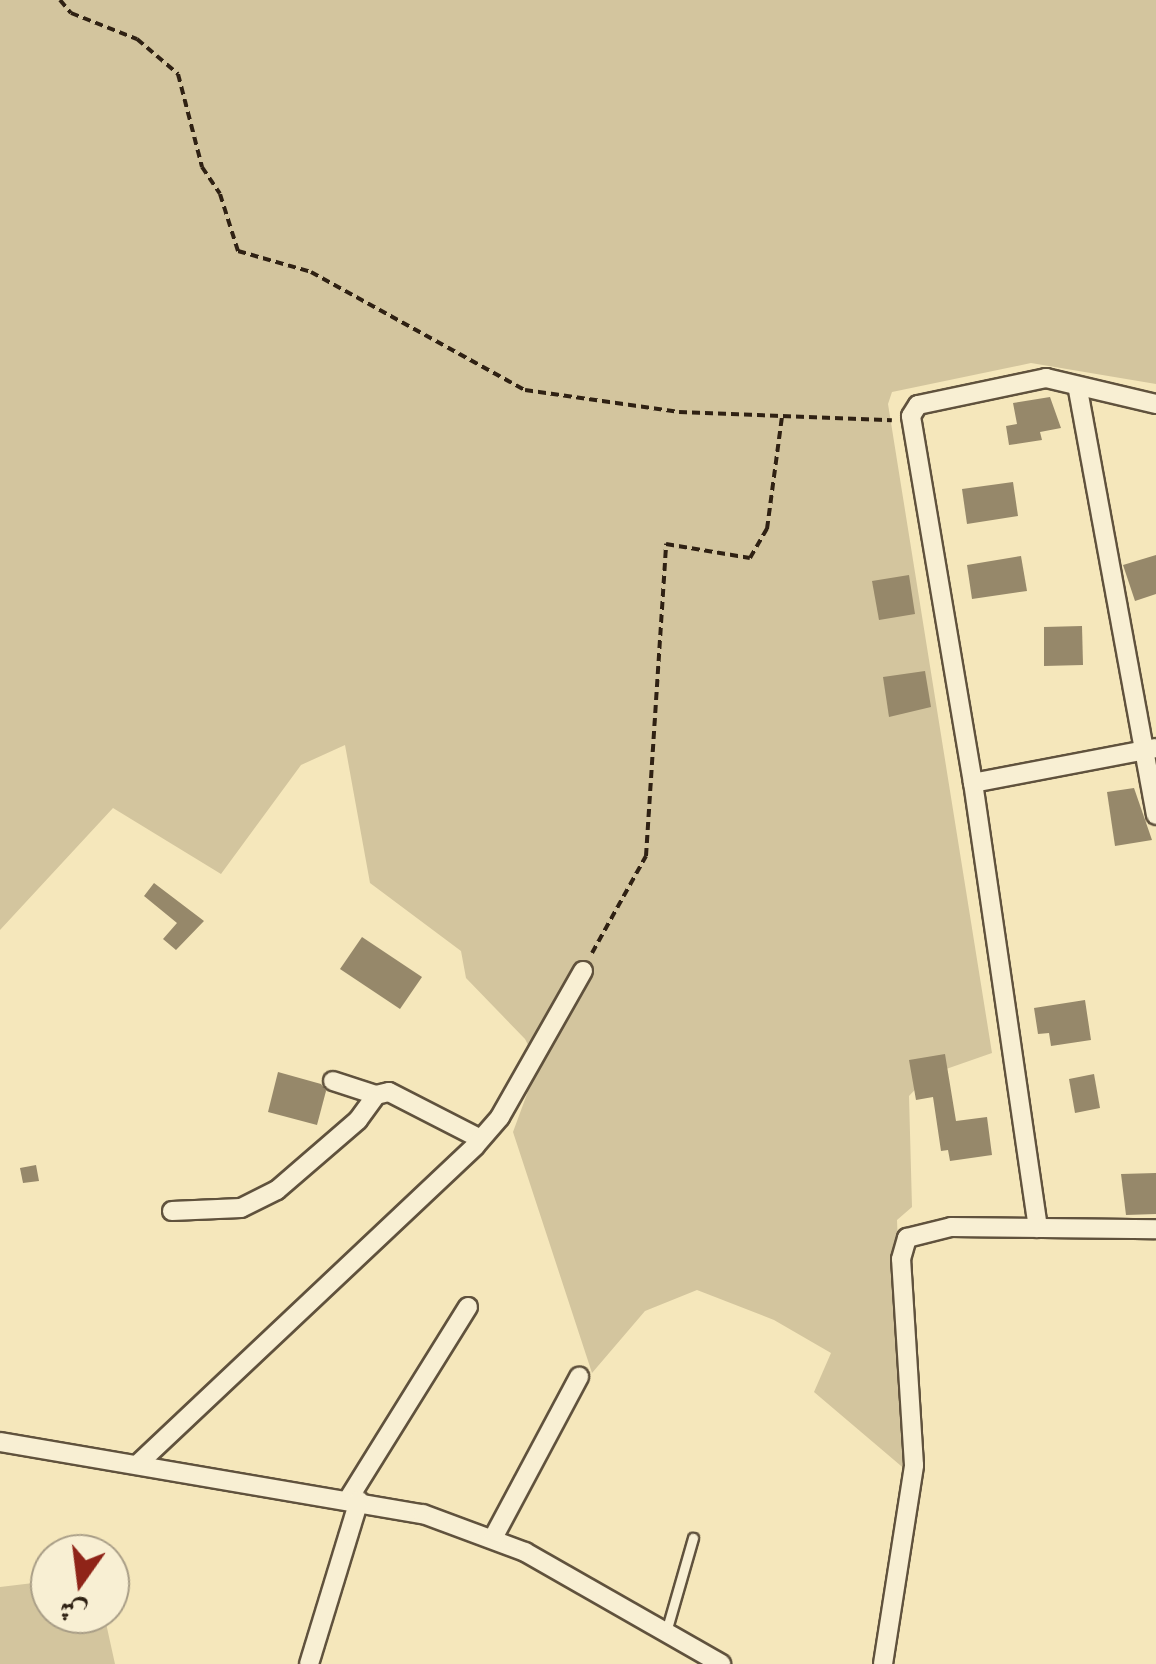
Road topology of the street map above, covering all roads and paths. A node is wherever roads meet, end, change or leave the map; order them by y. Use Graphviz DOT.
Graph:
graph roads {
  1 [pos="60,0"];
  2 [pos="1078,390"];
  3 [pos="1156,404"];
  4 [pos="782,414"];
  5 [pos="912,422"];
  6 [pos="1148,750"];
  7 [pos="974,783"];
  8 [pos="1156,814"];
  9 [pos="583,970"];
  10 [pos="332,1081"];
  11 [pos="376,1096"];
  12 [pos="481,1139"];
  13 [pos="172,1210"];
  14 [pos="1038,1228"];
  15 [pos="1156,1229"];
  16 [pos="468,1307"];
  17 [pos="579,1377"];
  18 [pos="0,1442"];
  19 [pos="138,1463"];
  20 [pos="354,1499"];
  21 [pos="493,1538"];
  22 [pos="693,1538"];
  23 [pos="665,1634"];
  24 [pos="713,1662"];
  25 [pos="309,1664"];
  26 [pos="883,1664"];
  1 -- 4 [label="path"];
  2 -- 3 [label="street"];
  2 -- 5 [label="street"];
  2 -- 6 [label="street"];
  4 -- 5 [label="path"];
  4 -- 9 [label="path"];
  5 -- 7 [label="street"];
  6 -- 7 [label="street"];
  6 -- 8 [label="street"];
  7 -- 14 [label="street"];
  9 -- 12 [label="street"];
  10 -- 11 [label="street"];
  11 -- 12 [label="street"];
  11 -- 13 [label="street"];
  12 -- 19 [label="street"];
  14 -- 15 [label="street"];
  14 -- 26 [label="street"];
  16 -- 20 [label="street"];
  17 -- 21 [label="street"];
  18 -- 19 [label="street"];
  19 -- 20 [label="street"];
  20 -- 21 [label="street"];
  20 -- 25 [label="street"];
  21 -- 23 [label="street"];
  22 -- 23 [label="lane"];
  23 -- 24 [label="street"];
}
